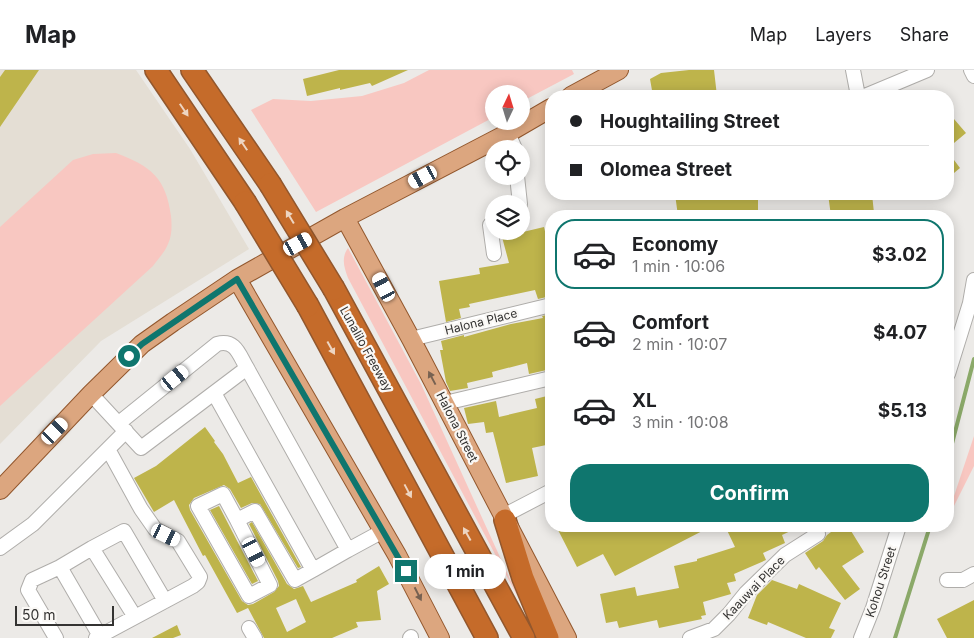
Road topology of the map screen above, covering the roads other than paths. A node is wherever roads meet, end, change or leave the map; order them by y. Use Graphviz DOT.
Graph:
graph roads {
  1 [pos="156,70"];
  2 [pos="192,70"];
  3 [pos="619,70"];
  4 [pos="853,70"];
  5 [pos="927,70"];
  6 [pos="971,70"];
  7 [pos="597,75"];
  8 [pos="974,76"];
  9 [pos="578,90"];
  10 [pos="857,90"];
  11 [pos="879,90"];
  12 [pos="545,113"];
  13 [pos="512,140"];
  14 [pos="485,153"];
  15 [pos="345,218"];
  16 [pos="492,240"];
  17 [pos="494,254"];
  18 [pos="237,279"];
  19 [pos="974,280"];
  20 [pos="545,306"];
  21 [pos="411,339"];
  22 [pos="954,355"];
  23 [pos="247,368"];
  24 [pos="545,379"];
  25 [pos="214,393"];
  26 [pos="91,394"];
  27 [pos="445,403"];
  28 [pos="123,427"];
  29 [pos="108,449"];
  30 [pos="0,490"];
  31 [pos="545,494"];
  32 [pos="504,518"];
  33 [pos="237,520"];
  34 [pos="383,531"];
  35 [pos="897,532"];
  36 [pos="818,534"];
  37 [pos="0,548"];
  38 [pos="92,548"];
  39 [pos="348,550"];
  40 [pos="60,567"];
  41 [pos="313,570"];
  42 [pos="974,574"];
  43 [pos="947,580"];
  44 [pos="165,601"];
  45 [pos="135,617"];
  46 [pos="98,637"];
  47 [pos="56,638"];
  48 [pos="440,638"];
  49 [pos="487,638"];
  50 [pos="524,638"];
  51 [pos="548,638"];
  52 [pos="567,638"];
  53 [pos="690,638"];
  54 [pos="861,638"];
  1 -- 49 [label="highway, one-way, bridge"];
  50 -- 2 [label="highway, Lunalilo Freeway, one-way, bridge"];
  3 -- 7 [label="main road"];
  4 -- 10 [label="street"];
  5 -- 11 [label="street"];
  6 -- 8 [label="street"];
  7 -- 9 [label="main road"];
  12 -- 13 [label="main road"];
  14 -- 15 [label="main road"];
  15 -- 18 [label="main road"];
  15 -- 21 [label="main road, Halona Street"];
  16 -- 17 [label="street"];
  18 -- 26 [label="main road"];
  18 -- 34 [label="main road"];
  19 -- 22 [label="street"];
  20 -- 21 [label="street, Halona Place"];
  27 -- 21 [label="main road, Halona Street, one-way"];
  23 -- 25 [label="street"];
  23 -- 28 [label="street"];
  23 -- 39 [label="street"];
  24 -- 27 [label="street"];
  25 -- 28 [label="street"];
  25 -- 41 [label="street"];
  26 -- 28 [label="street"];
  26 -- 30 [label="main road"];
  27 -- 32 [label="main road, Halona Street"];
  28 -- 29 [label="street"];
  29 -- 37 [label="street"];
  29 -- 44 [label="street"];
  31 -- 32 [label="street"];
  32 -- 51 [label="highway"];
  32 -- 52 [label="main road, Halona Street"];
  33 -- 33 [label="street"];
  33 -- 41 [label="street"];
  34 -- 39 [label="street"];
  34 -- 48 [label="main road, one-way"];
  35 -- 54 [label="street, Kohou Street"];
  36 -- 53 [label="street, Kaauwai Place"];
  38 -- 40 [label="street"];
  38 -- 44 [label="street"];
  38 -- 45 [label="street"];
  39 -- 41 [label="street"];
  40 -- 46 [label="street"];
  40 -- 47 [label="street"];
  42 -- 43 [label="street"];
  44 -- 45 [label="street"];
  45 -- 46 [label="street"];
}
